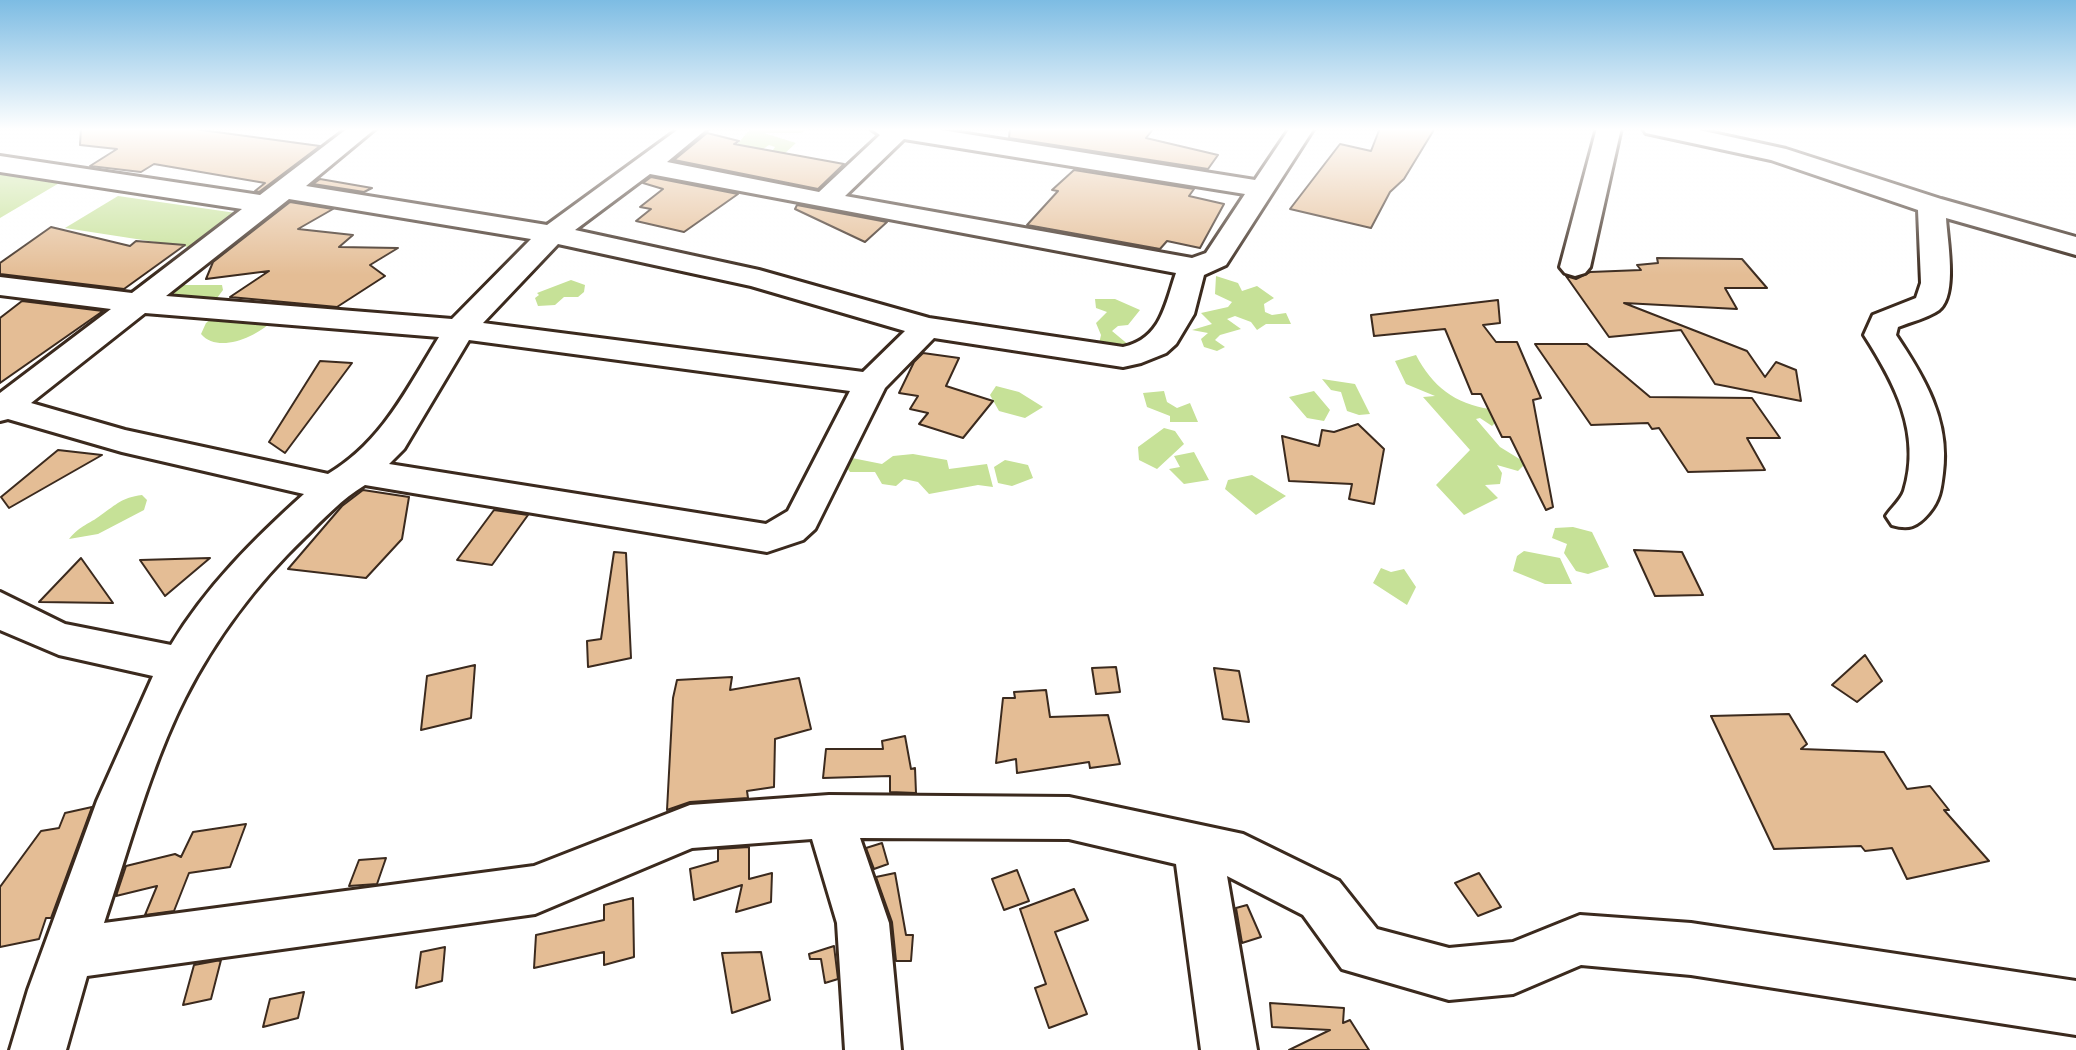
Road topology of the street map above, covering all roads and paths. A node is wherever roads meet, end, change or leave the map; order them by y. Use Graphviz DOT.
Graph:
graph roads {
  1 [pos="108,177"];
  2 [pos="300,177"];
  3 [pos="629,177"];
  4 [pos="705,177"];
  5 [pos="847,177"];
  6 [pos="1188,177"];
  7 [pos="1271,177"];
  8 [pos="1597,177"];
  9 [pos="1846,177"];
  10 [pos="1263,189"];
  11 [pos="274,197"];
  12 [pos="825,201"];
  13 [pos="1931,205"];
  14 [pos="552,234"];
  15 [pos="2076,246"];
  16 [pos="1192,267"];
  17 [pos="1575,267"];
  18 [pos="0,286"];
  19 [pos="139,303"];
  20 [pos="927,327"];
  21 [pos="460,329"];
  22 [pos="871,383"];
  23 [pos="2,407"];
  24 [pos="346,480"];
  25 [pos="1905,516"];
  26 [pos="0,607"];
  27 [pos="181,664"];
  28 [pos="829,816"];
  29 [pos="1198,847"];
  30 [pos="68,953"];
  31 [pos="2076,1008"];
  32 [pos="38,1050"];
  33 [pos="873,1050"];
  34 [pos="1229,1050"];
  1 -- 11 [label="street"];
  2 -- 11 [label="street"];
  3 -- 14 [label="street"];
  4 -- 12 [label="street"];
  5 -- 12 [label="street"];
  6 -- 10 [label="street"];
  7 -- 10 [label="street"];
  8 -- 17 [label="street"];
  9 -- 13 [label="street"];
  10 -- 16 [label="street"];
  11 -- 14 [label="street"];
  11 -- 19 [label="street"];
  12 -- 16 [label="street"];
  13 -- 15 [label="street"];
  13 -- 25 [label="street"];
  14 -- 20 [label="street"];
  14 -- 21 [label="street"];
  16 -- 20 [label="street"];
  18 -- 19 [label="street"];
  19 -- 21 [label="street"];
  19 -- 23 [label="street"];
  20 -- 22 [label="street"];
  21 -- 22 [label="street"];
  21 -- 24 [label="street"];
  22 -- 24 [label="street"];
  23 -- 24 [label="street"];
  24 -- 27 [label="street"];
  26 -- 27 [label="street"];
  27 -- 30 [label="street"];
  28 -- 29 [label="street"];
  28 -- 30 [label="street"];
  28 -- 33 [label="street"];
  29 -- 31 [label="street"];
  29 -- 34 [label="street"];
  30 -- 32 [label="street"];
}
